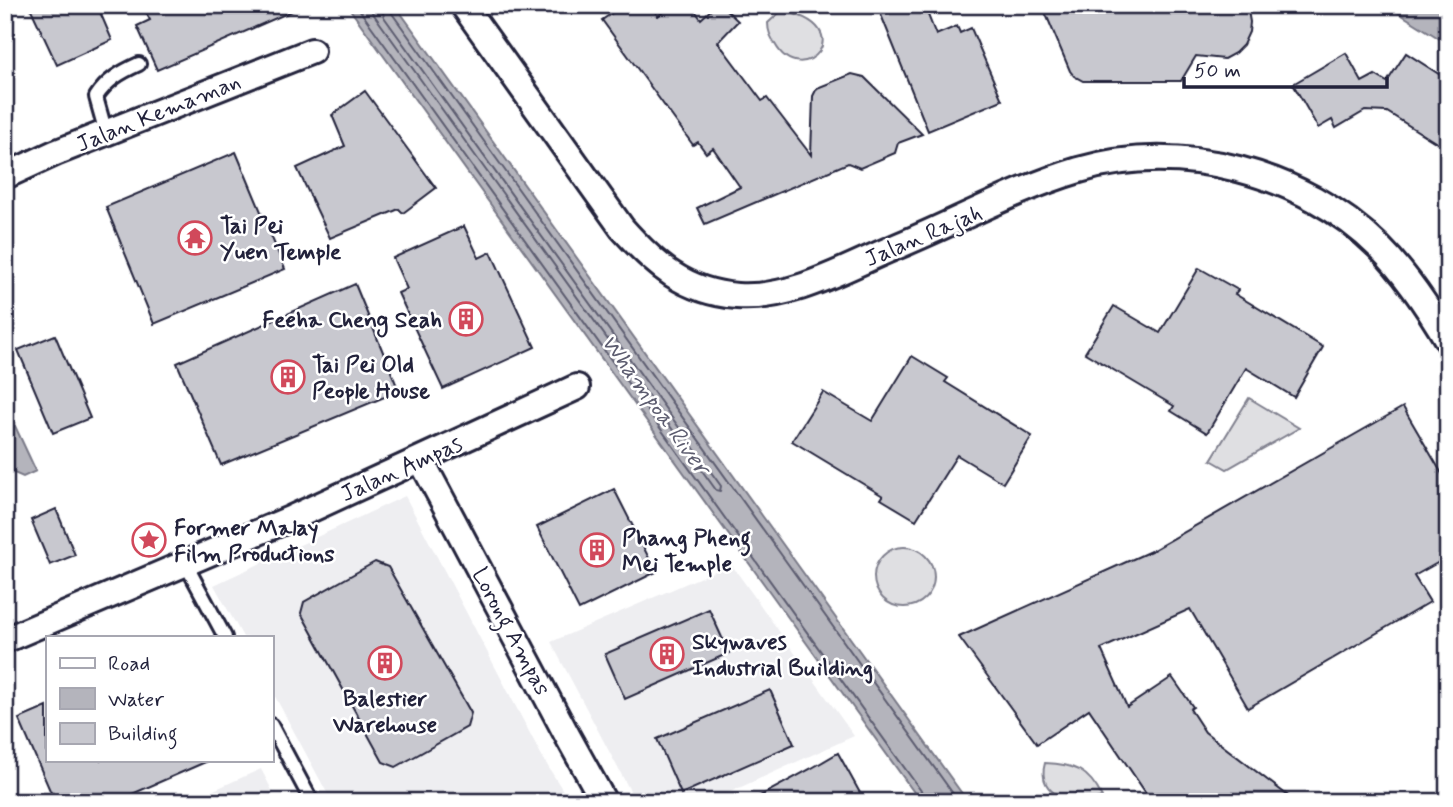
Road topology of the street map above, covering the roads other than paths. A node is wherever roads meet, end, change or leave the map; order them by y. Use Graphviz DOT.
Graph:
graph roads {
  1 [pos="463,5"];
  2 [pos="313,51"];
  3 [pos="139,64"];
  4 [pos="106,133"];
  5 [pos="5,176"];
  6 [pos="1448,341"];
  7 [pos="577,387"];
  8 [pos="421,460"];
  9 [pos="185,563"];
  10 [pos="224,636"];
  11 [pos="5,640"];
  12 [pos="273,729"];
  13 [pos="312,802"];
  14 [pos="604,802"];
  1 -- 6 [label="street, Jalan Rajah"];
  2 -- 4 [label="street, Jalan Kemaman"];
  3 -- 4 [label="lane"];
  4 -- 5 [label="street, Jalan Kemaman"];
  7 -- 8 [label="street, Jalan Ampas"];
  8 -- 9 [label="street, Jalan Ampas"];
  8 -- 14 [label="street, Lorong Ampas"];
  9 -- 10 [label="lane"];
  9 -- 11 [label="street, Jalan Ampas"];
  12 -- 13 [label="lane"];
}
